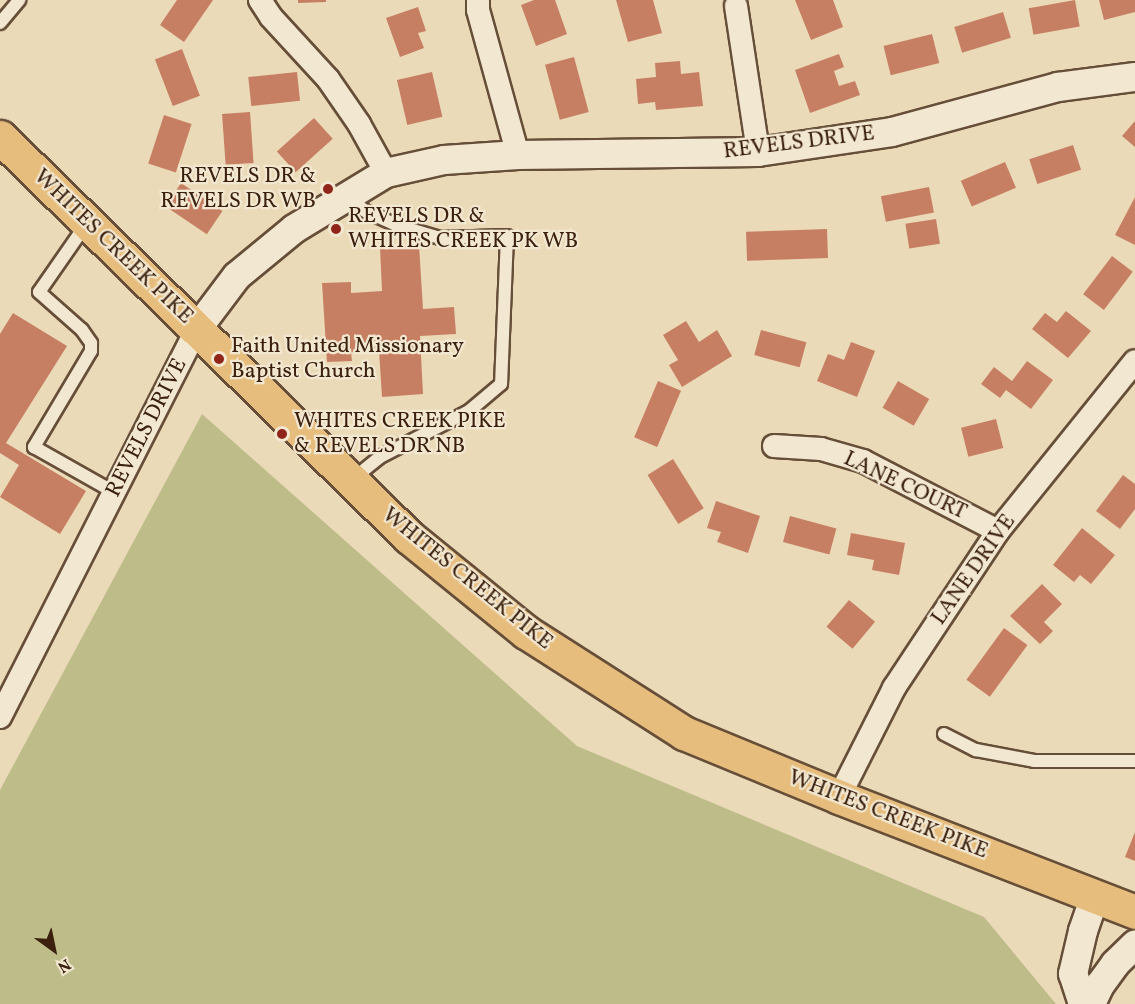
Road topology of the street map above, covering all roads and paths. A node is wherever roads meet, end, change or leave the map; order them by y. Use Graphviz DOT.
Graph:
graph roads {
  1 [pos="19,0"];
  2 [pos="260,0"];
  3 [pos="478,0"];
  4 [pos="736,6"];
  5 [pos="0,22"];
  6 [pos="1135,77"];
  7 [pos="0,137"];
  8 [pos="758,152"];
  9 [pos="518,155"];
  10 [pos="386,173"];
  11 [pos="349,197"];
  12 [pos="87,222"];
  13 [pos="197,329"];
  14 [pos="1135,361"];
  15 [pos="774,446"];
  16 [pos="352,481"];
  17 [pos="114,492"];
  18 [pos="998,531"];
  19 [pos="0,717"];
  20 [pos="944,734"];
  21 [pos="1135,761"];
  22 [pos="839,797"];
  23 [pos="1095,896"];
  24 [pos="1135,912"];
  25 [pos="1135,945"];
  26 [pos="1083,1004"];
  27 [pos="1091,1004"];
  1 -- 5 [label="lane"];
  2 -- 10 [label="street"];
  3 -- 9 [label="street"];
  4 -- 8 [label="street"];
  6 -- 8 [label="street, REVELS DRIVE"];
  7 -- 12 [label="main road, WHITES CREEK PIKE"];
  8 -- 9 [label="street, REVELS DRIVE"];
  9 -- 10 [label="street, REVELS DRIVE"];
  10 -- 11 [label="street, REVELS DRIVE"];
  11 -- 13 [label="street, REVELS DRIVE"];
  11 -- 16 [label="lane"];
  12 -- 13 [label="main road, WHITES CREEK PIKE"];
  12 -- 17 [label="lane"];
  13 -- 16 [label="main road, WHITES CREEK PIKE"];
  13 -- 17 [label="street, REVELS DRIVE"];
  14 -- 18 [label="street, LANE DRIVE"];
  15 -- 18 [label="street, LANE COURT"];
  16 -- 22 [label="main road, WHITES CREEK PIKE"];
  17 -- 19 [label="street, REVELS DRIVE"];
  18 -- 22 [label="street, LANE DRIVE"];
  20 -- 21 [label="lane"];
  22 -- 23 [label="main road, WHITES CREEK PIKE"];
  23 -- 24 [label="main road, WHITES CREEK PIKE"];
  23 -- 26 [label="street"];
  25 -- 27 [label="street"];
}
